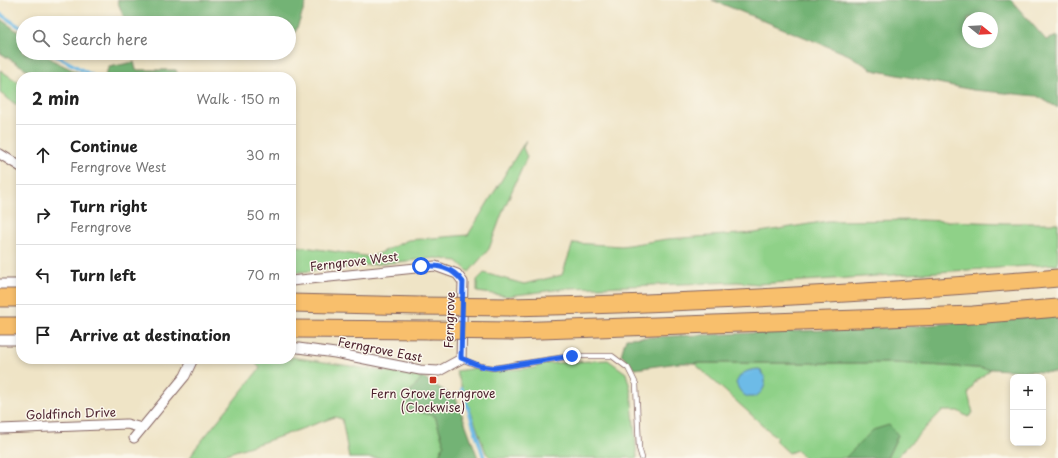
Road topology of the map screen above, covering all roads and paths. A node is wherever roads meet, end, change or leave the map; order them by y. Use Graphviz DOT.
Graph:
graph roads {
  1 [pos="0,154"];
  2 [pos="16,164"];
  3 [pos="1058,278"];
  4 [pos="296,280"];
  5 [pos="463,282"];
  6 [pos="0,284"];
  7 [pos="16,284"];
  8 [pos="0,298"];
  9 [pos="16,298"];
  10 [pos="296,304"];
  11 [pos="1058,308"];
  12 [pos="0,326"];
  13 [pos="16,326"];
  14 [pos="296,329"];
  15 [pos="0,340"];
  16 [pos="16,340"];
  17 [pos="296,347"];
  18 [pos="461,358"];
  19 [pos="191,364"];
  20 [pos="142,428"];
  21 [pos="0,429"];
  22 [pos="134,438"];
  23 [pos="642,458"];
  1 -- 2 [label="street"];
  3 -- 10 [label="highway, bridge"];
  4 -- 5 [label="street, Ferngrove West"];
  5 -- 18 [label="street, Ferngrove"];
  6 -- 7 [label="street"];
  8 -- 9 [label="highway"];
  11 -- 14 [label="highway, bridge"];
  12 -- 13 [label="highway"];
  15 -- 16 [label="street"];
  17 -- 18 [label="street, Ferngrove East"];
  18 -- 23 [label="lane"];
  19 -- 20 [label="street"];
  20 -- 21 [label="street, Goldfinch Drive"];
  20 -- 22 [label="street"];
}
